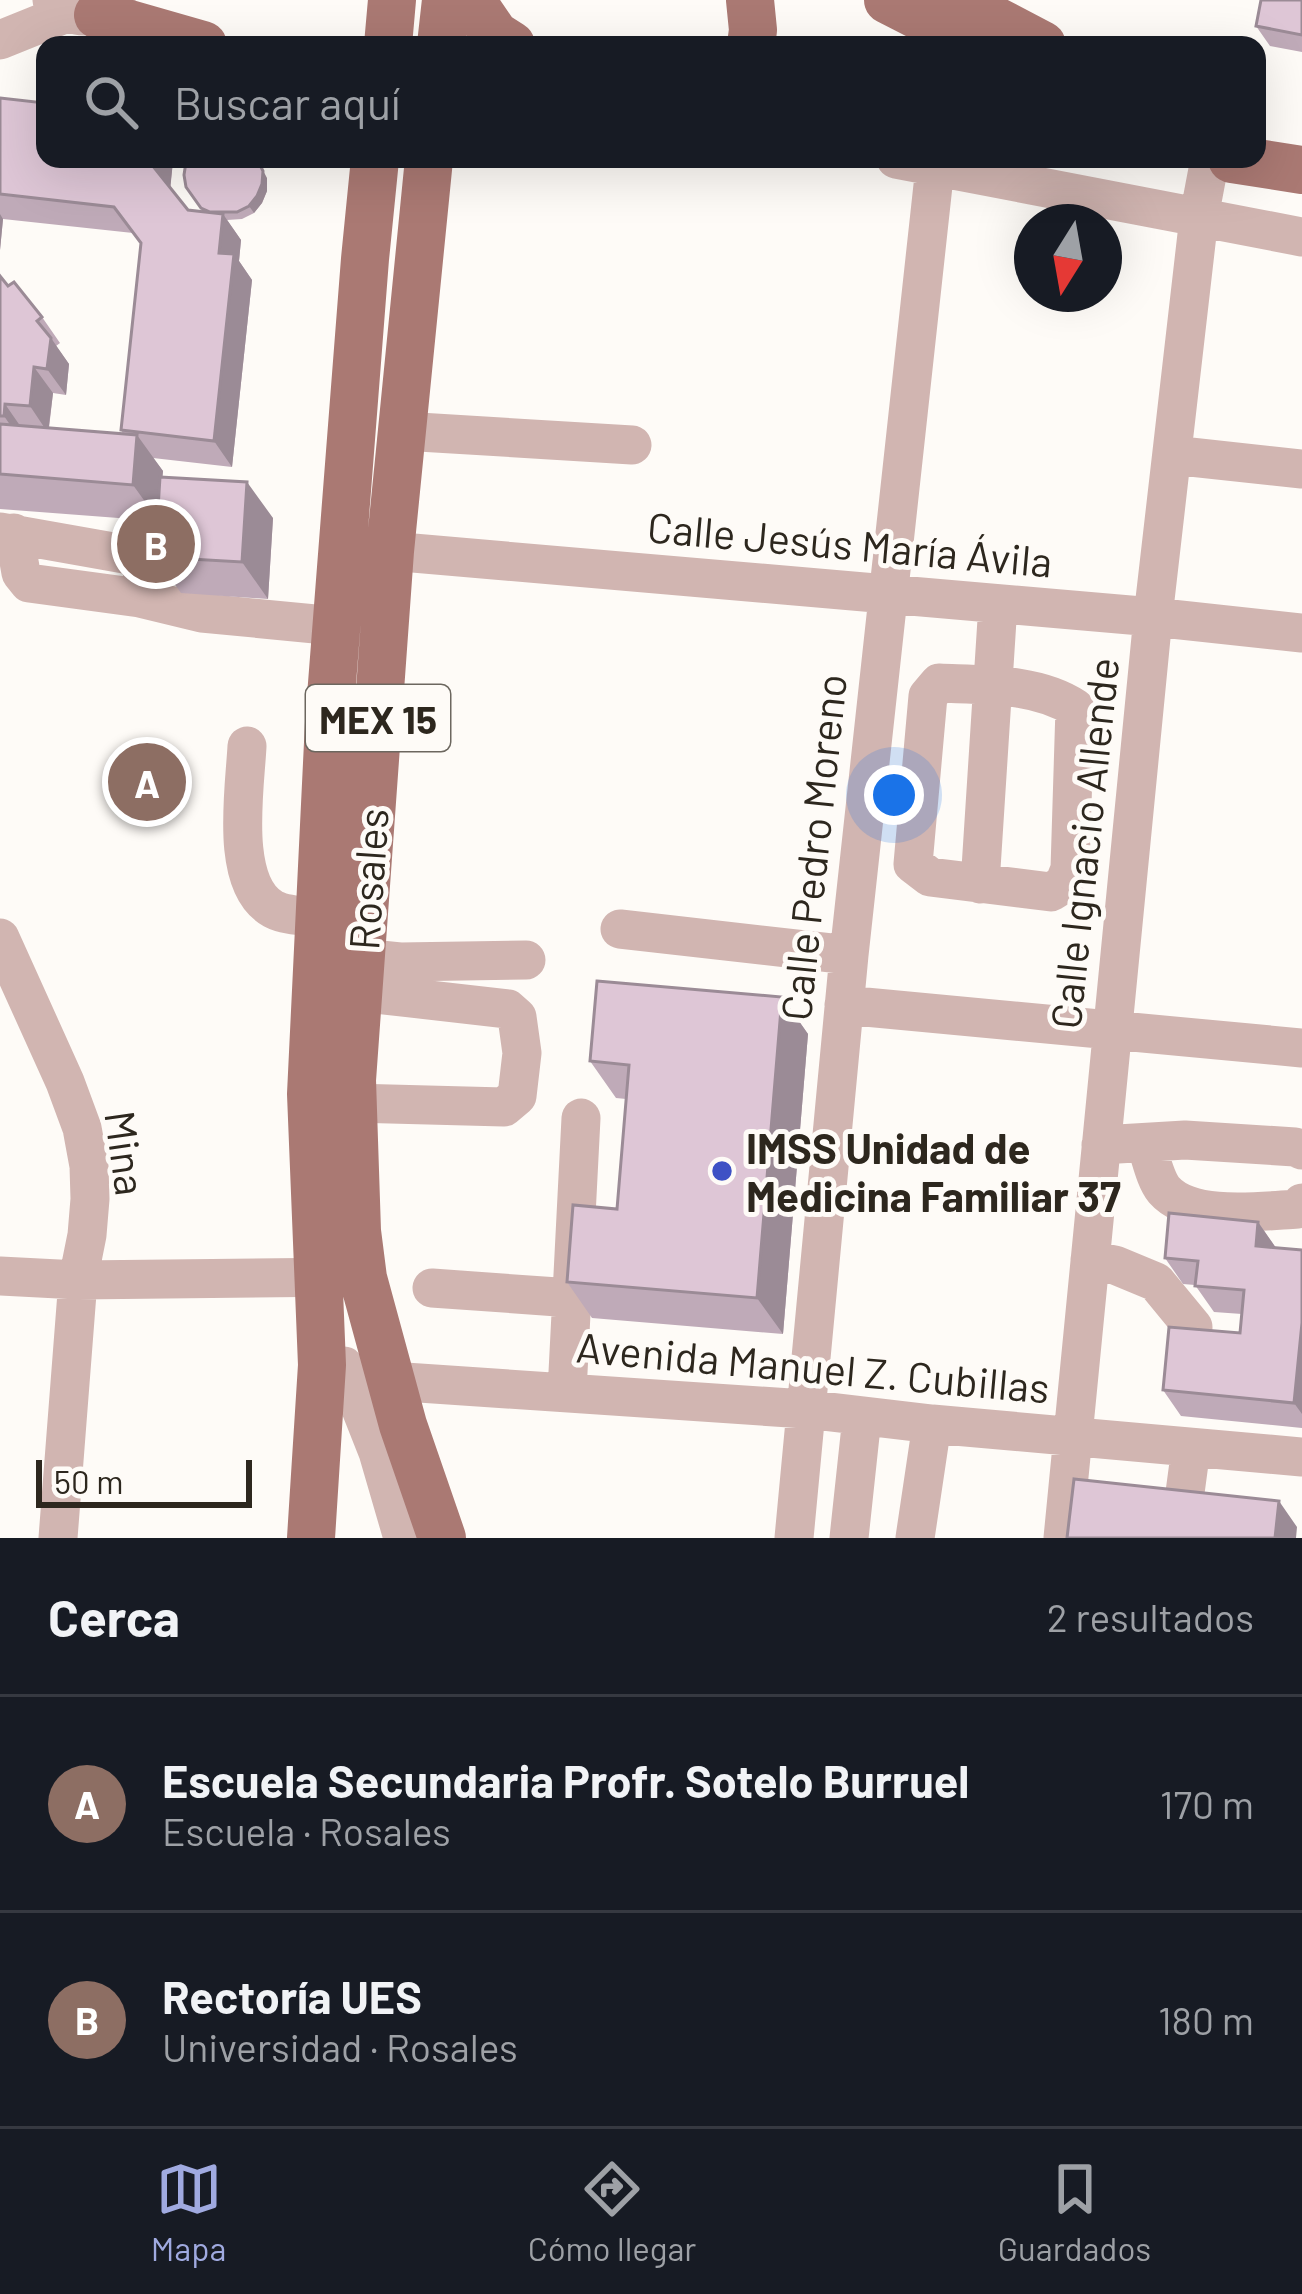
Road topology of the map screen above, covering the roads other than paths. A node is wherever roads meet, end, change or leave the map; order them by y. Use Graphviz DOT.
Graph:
graph roads {
  1 [pos="392,0"];
  2 [pos="446,0"];
  3 [pos="471,0"];
  4 [pos="750,0"];
  5 [pos="888,0"];
  6 [pos="956,0"];
  7 [pos="77,6"];
  8 [pos="0,12"];
  9 [pos="174,36"];
  10 [pos="389,36"];
  11 [pos="442,36"];
  12 [pos="497,36"];
  13 [pos="752,36"];
  14 [pos="958,36"];
  15 [pos="1025,36"];
  16 [pos="0,40"];
  17 [pos="1266,136"];
  18 [pos="1302,143"];
  19 [pos="1266,164"];
  20 [pos="349,168"];
  21 [pos="374,168"];
  22 [pos="428,168"];
  23 [pos="935,168"];
  24 [pos="940,168"];
  25 [pos="1208,168"];
  26 [pos="1302,170"];
  27 [pos="1198,217"];
  28 [pos="1302,237"];
  29 [pos="364,259"];
  30 [pos="402,431"];
  31 [pos="632,445"];
  32 [pos="1172,455"];
  33 [pos="1302,469"];
  34 [pos="7,532"];
  35 [pos="390,551"];
  36 [pos="886,595"];
  37 [pos="998,604"];
  38 [pos="1154,616"];
  39 [pos="336,626"];
  40 [pos="1302,633"];
  41 [pos="994,685"];
  42 [pos="247,746"];
  43 [pos="980,884"];
  44 [pos="320,918"];
  45 [pos="620,929"];
  46 [pos="0,938"];
  47 [pos="849,955"];
  48 [pos="526,960"];
  49 [pos="360,975"];
  50 [pos="844,1005"];
  51 [pos="1112,1031"];
  52 [pos="1302,1048"];
  53 [pos="352,1103"];
  54 [pos="581,1118"];
  55 [pos="1146,1144"];
  56 [pos="1102,1145"];
  57 [pos="1302,1150"];
  58 [pos="1302,1203"];
  59 [pos="1090,1260"];
  60 [pos="0,1276"];
  61 [pos="78,1280"];
  62 [pos="432,1288"];
  63 [pos="334,1291"];
  64 [pos="572,1298"];
  65 [pos="1193,1327"];
  66 [pos="354,1389"];
  67 [pos="567,1393"];
  68 [pos="805,1408"];
  69 [pos="862,1417"];
  70 [pos="932,1424"];
  71 [pos="1073,1438"];
  72 [pos="1190,1448"];
  73 [pos="1302,1457"];
  74 [pos="1182,1515"];
  75 [pos="58,1538"];
  76 [pos="311,1538"];
  77 [pos="403,1538"];
  78 [pos="442,1538"];
  79 [pos="794,1538"];
  80 [pos="849,1538"];
  81 [pos="915,1538"];
  82 [pos="1063,1538"];
  1 -- 10 [label="main road"];
  2 -- 11 [label="main road"];
  3 -- 12 [label="main road"];
  4 -- 13 [label="main road"];
  5 -- 14 [label="main road"];
  6 -- 15 [label="main road"];
  7 -- 8 [label="street"];
  7 -- 9 [label="main road"];
  7 -- 16 [label="street"];
  17 -- 18 [label="main road"];
  19 -- 26 [label="main road"];
  20 -- 29 [label="main road"];
  21 -- 29 [label="main road, Rosales / MEX 15"];
  22 -- 30 [label="main road, Rosales / MEX 15"];
  23 -- 36 [label="street, Calle Pedro Moreno"];
  24 -- 27 [label="street"];
  25 -- 27 [label="street, Calle Ignacio Allende"];
  27 -- 28 [label="street"];
  27 -- 32 [label="street, Calle Ignacio Allende"];
  29 -- 39 [label="main road, Rosales / MEX 15"];
  30 -- 31 [label="street"];
  30 -- 35 [label="main road, Rosales / MEX 15"];
  32 -- 33 [label="street"];
  32 -- 38 [label="street, Calle Ignacio Allende"];
  34 -- 39 [label="street"];
  35 -- 36 [label="street, Calle Jesús María Ávila"];
  35 -- 49 [label="main road, Rosales / MEX 15"];
  36 -- 37 [label="street, Calle Jesús María Ávila"];
  36 -- 47 [label="street, Calle Pedro Moreno"];
  37 -- 38 [label="street, Calle Jesús María Ávila"];
  37 -- 41 [label="street"];
  38 -- 40 [label="street, Calle Jesús María Ávila"];
  38 -- 51 [label="street, Calle Ignacio Allende"];
  39 -- 44 [label="main road, Rosales / MEX 15"];
  41 -- 43 [label="street"];
  41 -- 43 [label="street"];
  41 -- 43 [label="street"];
  42 -- 44 [label="street"];
  44 -- 63 [label="main road, Rosales / MEX 15"];
  45 -- 47 [label="street"];
  46 -- 61 [label="street, Mina"];
  47 -- 50 [label="street, Calle Pedro Moreno"];
  48 -- 49 [label="street"];
  49 -- 53 [label="main road, Rosales / MEX 15"];
  49 -- 53 [label="street"];
  50 -- 51 [label="street"];
  50 -- 68 [label="street, Calle Pedro Moreno"];
  51 -- 52 [label="street"];
  51 -- 56 [label="street, Calle Ignacio Allende"];
  53 -- 63 [label="main road, Rosales / MEX 15"];
  54 -- 64 [label="street"];
  55 -- 56 [label="street"];
  55 -- 57 [label="street"];
  55 -- 58 [label="street"];
  56 -- 59 [label="street, Calle Ignacio Allende"];
  59 -- 65 [label="street"];
  59 -- 71 [label="street, Calle Ignacio Allende"];
  60 -- 61 [label="street"];
  61 -- 63 [label="street"];
  61 -- 75 [label="street, Mina"];
  62 -- 64 [label="street"];
  63 -- 66 [label="main road, MEX 15"];
  63 -- 66 [label="main road, Rosales / MEX 15"];
  64 -- 67 [label="street"];
  66 -- 67 [label="street, Avenida Manuel Z. Cubillas"];
  66 -- 76 [label="main road, MEX 15"];
  66 -- 77 [label="street"];
  66 -- 78 [label="main road, MEX 15"];
  67 -- 68 [label="street, Avenida Manuel Z. Cubillas"];
  68 -- 69 [label="street, Avenida Manuel Z. Cubillas"];
  68 -- 79 [label="street, Calle Pedro Moreno"];
  69 -- 70 [label="street, Avenida Manuel Z. Cubillas"];
  69 -- 80 [label="street"];
  70 -- 71 [label="street, Avenida Manuel Z. Cubillas"];
  70 -- 81 [label="street"];
  71 -- 72 [label="street, Avenida Manuel Z. Cubillas"];
  71 -- 82 [label="street, Calle Ignacio Allende"];
  72 -- 73 [label="street, Avenida Manuel Z. Cubillas"];
  72 -- 74 [label="street"];
}
